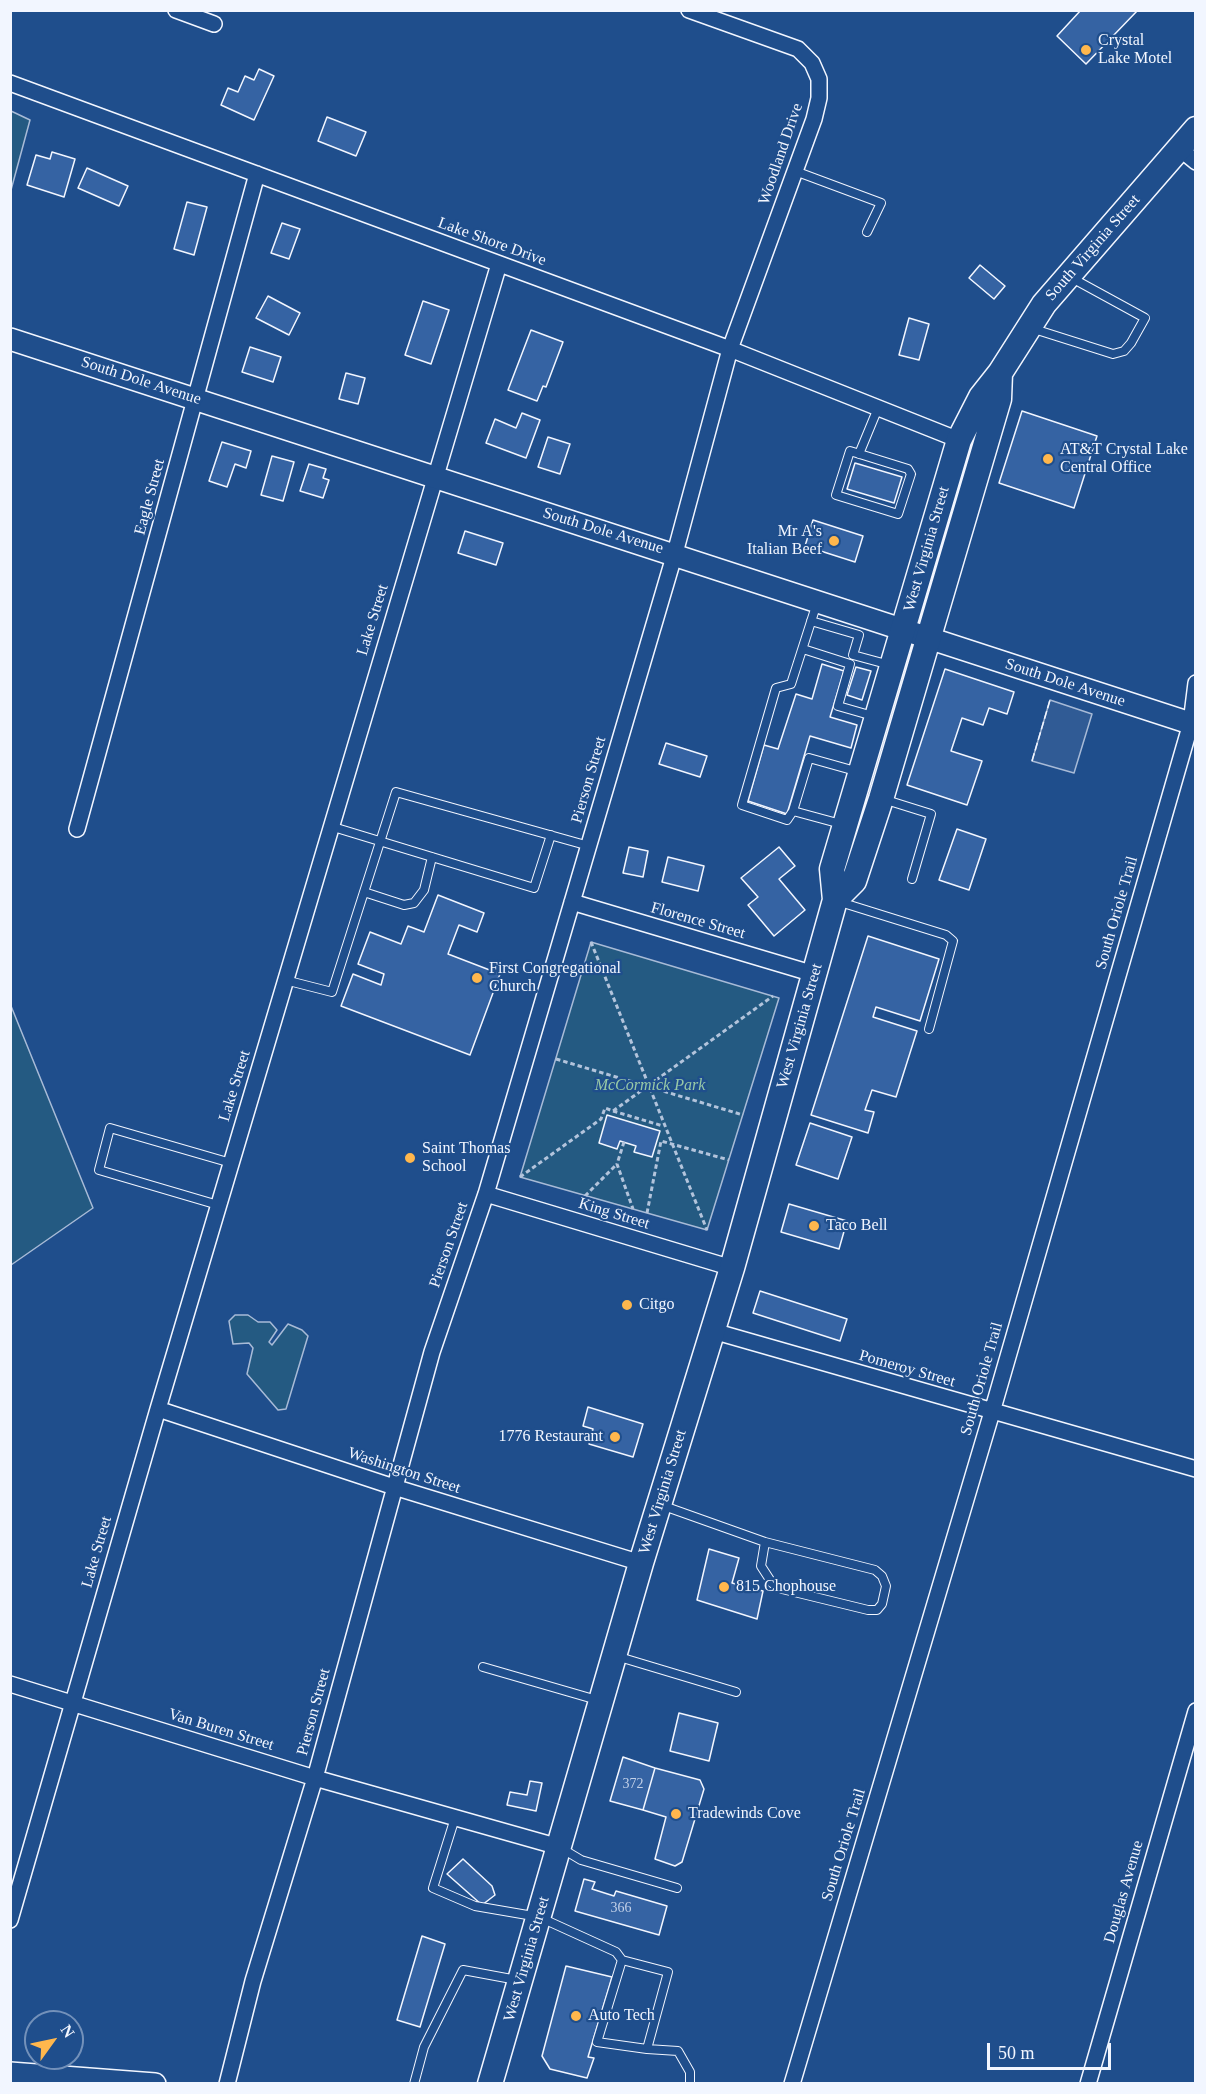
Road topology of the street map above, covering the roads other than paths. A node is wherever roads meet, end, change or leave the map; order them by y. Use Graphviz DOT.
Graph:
graph roads {
  1 [pos="176,10"];
  2 [pos="689,10"];
  3 [pos="214,24"];
  4 [pos="10,83"];
  5 [pos="1196,129"];
  6 [pos="1188,156"];
  7 [pos="795,171"];
  8 [pos="256,174"];
  9 [pos="867,232"];
  10 [pos="499,264"];
  11 [pos="1069,276"];
  12 [pos="1029,327"];
  13 [pos="10,339"];
  14 [pos="730,349"];
  15 [pos="1000,373"];
  16 [pos="195,399"];
  17 [pos="878,408"];
  18 [pos="959,440"];
  19 [pos="983,451"];
  20 [pos="859,454"];
  21 [pos="434,478"];
  22 [pos="675,553"];
  23 [pos="814,611"];
  24 [pos="862,626"];
  25 [pos="903,631"];
  26 [pos="929,639"];
  27 [pos="802,649"];
  28 [pos="853,655"];
  29 [pos="850,664"];
  30 [pos="892,666"];
  31 [pos="1196,683"];
  32 [pos="878,717"];
  33 [pos="1193,724"];
  34 [pos="859,782"];
  35 [pos="881,799"];
  36 [pos="793,811"];
  37 [pos="846,825"];
  38 [pos="330,826"];
  39 [pos="77,829"];
  40 [pos="550,835"];
  41 [pos="380,842"];
  42 [pos="589,846"];
  43 [pos="432,857"];
  44 [pos="912,879"];
  45 [pos="364,892"];
  46 [pos="835,900"];
  47 [pos="572,902"];
  48 [pos="814,974"];
  49 [pos="285,980"];
  50 [pos="929,1029"];
  51 [pos="231,1163"];
  52 [pos="486,1194"];
  53 [pos="218,1205"];
  54 [pos="732,1268"];
  55 [pos="713,1331"];
  56 [pos="158,1409"];
  57 [pos="992,1412"];
  58 [pos="1196,1469"];
  59 [pos="394,1487"];
  60 [pos="659,1505"];
  61 [pos="765,1542"];
  62 [pos="641,1563"];
  63 [pos="615,1656"];
  64 [pos="483,1667"];
  65 [pos="10,1684"];
  66 [pos="736,1692"];
  67 [pos="602,1701"];
  68 [pos="72,1702"];
  69 [pos="1196,1711"];
  70 [pos="315,1778"];
  71 [pos="455,1818"];
  72 [pos="560,1847"];
  73 [pos="677,1888"];
  74 [pos="539,1917"];
  75 [pos="10,1920"];
  76 [pos="622,1960"];
  77 [pos="520,1980"];
  78 [pos="647,2049"];
  79 [pos="10,2073"];
  80 [pos="155,2084"];
  81 [pos="227,2084"];
  82 [pos="414,2084"];
  83 [pos="490,2084"];
  84 [pos="690,2084"];
  85 [pos="792,2084"];
  86 [pos="1088,2084"];
  1 -- 3 [label="street"];
  2 -- 7 [label="street, Woodland Drive"];
  4 -- 8 [label="street, Lake Shore Drive"];
  5 -- 6 [label="main road, South Virginia Street"];
  6 -- 11 [label="main road, South Virginia Street"];
  7 -- 9 [label="lane"];
  7 -- 14 [label="street, Woodland Drive"];
  8 -- 10 [label="street, Lake Shore Drive"];
  8 -- 16 [label="street, Eagle Street"];
  10 -- 14 [label="street, Lake Shore Drive"];
  10 -- 21 [label="street, Lake Street"];
  11 -- 12 [label="main road, South Virginia Street"];
  11 -- 12 [label="lane"];
  12 -- 15 [label="main road, South Virginia Street"];
  13 -- 16 [label="street, South Dole Avenue"];
  14 -- 17 [label="street, Lake Shore Drive"];
  14 -- 22 [label="street, Pierson Street"];
  15 -- 18 [label="main road, South Virginia Street"];
  15 -- 19 [label="main road, South Virginia Street"];
  16 -- 21 [label="street, South Dole Avenue"];
  16 -- 39 [label="street, Eagle Street"];
  17 -- 18 [label="street, Lake Shore Drive"];
  17 -- 20 [label="lane"];
  18 -- 25 [label="main road, West Virginia Street"];
  19 -- 26 [label="main road, West Virginia Street"];
  20 -- 20 [label="lane"];
  21 -- 22 [label="street, South Dole Avenue"];
  21 -- 38 [label="street, Lake Street"];
  22 -- 23 [label="street, South Dole Avenue"];
  22 -- 42 [label="street, Pierson Street"];
  23 -- 24 [label="street, South Dole Avenue"];
  23 -- 27 [label="lane"];
  24 -- 25 [label="street, South Dole Avenue"];
  24 -- 28 [label="lane"];
  25 -- 26 [label="street, South Dole Avenue"];
  25 -- 30 [label="main road, West Virginia Street"];
  26 -- 33 [label="street, South Dole Avenue"];
  26 -- 35 [label="main road, West Virginia Street"];
  27 -- 29 [label="lane"];
  27 -- 36 [label="lane"];
  28 -- 29 [label="lane"];
  28 -- 30 [label="lane"];
  29 -- 32 [label="lane"];
  30 -- 32 [label="main road, West Virginia Street"];
  31 -- 33 [label="street, South Oriole Trail"];
  32 -- 34 [label="main road, West Virginia Street"];
  33 -- 57 [label="street, South Oriole Trail"];
  34 -- 35 [label="main road"];
  34 -- 36 [label="lane"];
  34 -- 37 [label="main road, West Virginia Street"];
  35 -- 44 [label="lane"];
  35 -- 46 [label="main road, West Virginia Street"];
  36 -- 37 [label="lane"];
  37 -- 46 [label="main road, West Virginia Street"];
  38 -- 41 [label="lane"];
  38 -- 49 [label="street, Lake Street"];
  40 -- 41 [label="lane"];
  40 -- 42 [label="lane"];
  40 -- 43 [label="lane"];
  41 -- 43 [label="lane"];
  41 -- 45 [label="lane"];
  42 -- 47 [label="street, Pierson Street"];
  43 -- 45 [label="lane"];
  45 -- 49 [label="lane"];
  46 -- 48 [label="main road, West Virginia Street"];
  46 -- 50 [label="lane"];
  47 -- 48 [label="street, Florence Street"];
  47 -- 52 [label="street, Pierson Street"];
  48 -- 54 [label="main road, West Virginia Street"];
  49 -- 51 [label="street, Lake Street"];
  51 -- 53 [label="street, Lake Street"];
  51 -- 53 [label="lane"];
  52 -- 54 [label="street, King Street"];
  52 -- 59 [label="street, Pierson Street"];
  53 -- 56 [label="street, Lake Street"];
  54 -- 55 [label="main road, West Virginia Street"];
  55 -- 57 [label="street, Pomeroy Street"];
  55 -- 60 [label="main road, West Virginia Street"];
  56 -- 59 [label="street, Washington Street"];
  56 -- 68 [label="street, Lake Street"];
  57 -- 58 [label="street, Pomeroy Street"];
  57 -- 85 [label="street, South Oriole Trail"];
  59 -- 62 [label="street, Washington Street"];
  59 -- 70 [label="street, Pierson Street"];
  60 -- 61 [label="lane"];
  60 -- 62 [label="main road, West Virginia Street"];
  61 -- 61 [label="lane"];
  62 -- 63 [label="main road, West Virginia Street"];
  63 -- 66 [label="lane"];
  63 -- 67 [label="main road, West Virginia Street"];
  64 -- 67 [label="lane"];
  65 -- 68 [label="street, Van Buren Street"];
  67 -- 72 [label="main road, West Virginia Street"];
  68 -- 70 [label="street, Van Buren Street"];
  68 -- 75 [label="street, Lake Street"];
  69 -- 86 [label="street, Douglas Avenue"];
  70 -- 71 [label="street, Van Buren Street"];
  70 -- 81 [label="street, Pierson Street"];
  71 -- 72 [label="street, Van Buren Street"];
  71 -- 74 [label="lane"];
  72 -- 73 [label="lane"];
  72 -- 74 [label="main road, West Virginia Street"];
  74 -- 76 [label="lane"];
  74 -- 77 [label="main road, West Virginia Street"];
  76 -- 78 [label="lane"];
  76 -- 78 [label="lane"];
  77 -- 82 [label="lane"];
  77 -- 83 [label="main road, West Virginia Street"];
  78 -- 84 [label="lane"];
  79 -- 80 [label="street"];
}
